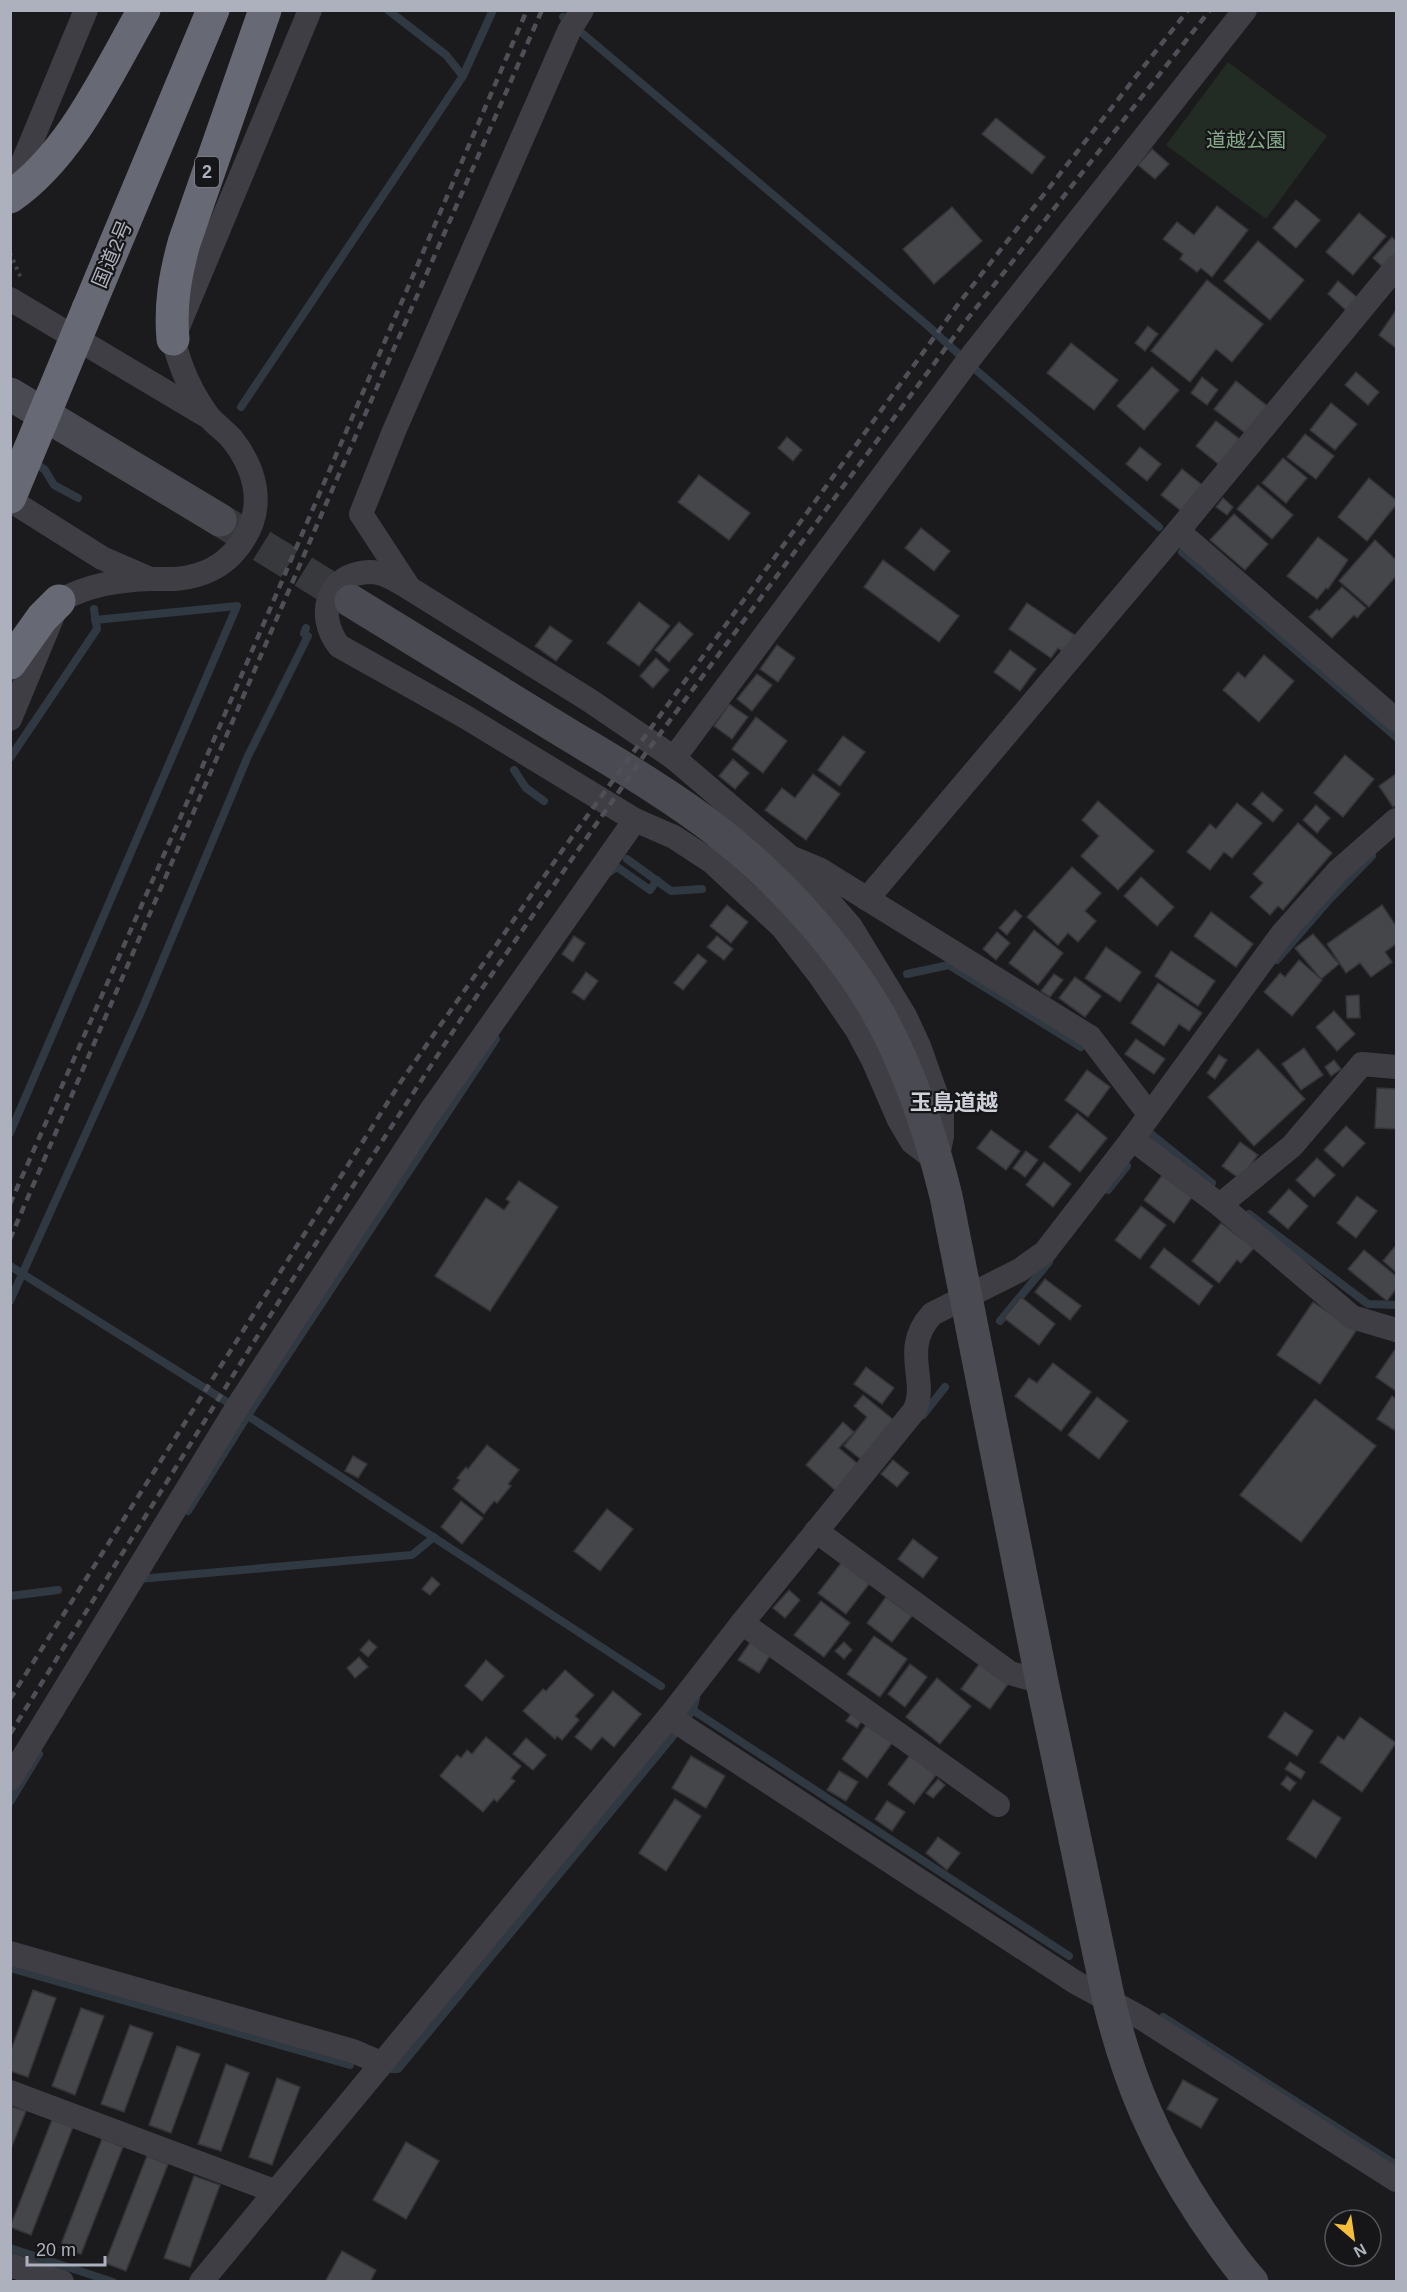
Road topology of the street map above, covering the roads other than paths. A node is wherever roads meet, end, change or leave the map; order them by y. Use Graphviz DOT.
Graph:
graph roads {
  1 [pos="86,10"];
  2 [pos="144,10"];
  3 [pos="213,10"];
  4 [pos="265,10"];
  5 [pos="310,10"];
  6 [pos="1245,10"];
  7 [pos="576,21"];
  8 [pos="10,195"];
  9 [pos="1396,267"];
  10 [pos="10,299"];
  11 [pos="173,339"];
  12 [pos="10,394"];
  13 [pos="210,418"];
  14 [pos="10,498"];
  15 [pos="220,520"];
  16 [pos="1178,531"];
  17 [pos="150,579"];
  18 [pos="409,588"];
  19 [pos="351,601"];
  20 [pos="59,602"];
  21 [pos="10,663"];
  22 [pos="10,719"];
  23 [pos="1396,720"];
  24 [pos="674,758"];
  25 [pos="635,820"];
  26 [pos="1396,820"];
  27 [pos="790,857"];
  28 [pos="867,899"];
  29 [pos="1396,1067"];
  30 [pos="1149,1113"];
  31 [pos="1132,1139"];
  32 [pos="937,1161"];
  33 [pos="1220,1205"];
  34 [pos="967,1297"];
  35 [pos="1396,1330"];
  36 [pos="823,1536"];
  37 [pos="748,1627"];
  38 [pos="1042,1682"];
  39 [pos="678,1723"];
  40 [pos="10,1779"];
  41 [pos="998,1805"];
  42 [pos="10,1953"];
  43 [pos="1109,2001"];
  44 [pos="381,2063"];
  45 [pos="10,2092"];
  46 [pos="1396,2180"];
  47 [pos="274,2191"];
  48 [pos="10,2265"];
  49 [pos="62,2282"];
  50 [pos="201,2282"];
  51 [pos="1252,2282"];
  1 -- 8 [label="street"];
  2 -- 8 [label="highway"];
  3 -- 14 [label="highway, 国道2号, bridge"];
  4 -- 11 [label="highway, 2"];
  5 -- 11 [label="street"];
  6 -- 24 [label="street"];
  7 -- 18 [label="street"];
  9 -- 16 [label="street"];
  10 -- 13 [label="street"];
  11 -- 13 [label="street"];
  12 -- 15 [label="street"];
  13 -- 17 [label="street"];
  14 -- 17 [label="street"];
  16 -- 23 [label="street"];
  16 -- 28 [label="street"];
  17 -- 20 [label="street"];
  18 -- 24 [label="street"];
  18 -- 25 [label="street"];
  19 -- 32 [label="street"];
  20 -- 21 [label="highway"];
  20 -- 22 [label="street"];
  24 -- 27 [label="street"];
  25 -- 32 [label="street"];
  25 -- 40 [label="street"];
  26 -- 30 [label="street"];
  27 -- 28 [label="street"];
  27 -- 32 [label="street"];
  28 -- 30 [label="street"];
  29 -- 33 [label="street"];
  30 -- 31 [label="street"];
  31 -- 33 [label="street"];
  31 -- 34 [label="street"];
  32 -- 34 [label="street"];
  33 -- 35 [label="street"];
  34 -- 36 [label="street"];
  34 -- 38 [label="street"];
  36 -- 37 [label="street"];
  36 -- 38 [label="street"];
  37 -- 39 [label="street"];
  37 -- 41 [label="street"];
  38 -- 43 [label="street"];
  39 -- 43 [label="street"];
  39 -- 44 [label="street"];
  42 -- 44 [label="street"];
  43 -- 46 [label="street"];
  43 -- 51 [label="street"];
  44 -- 47 [label="street"];
  45 -- 47 [label="street"];
  47 -- 50 [label="street"];
  48 -- 49 [label="street"];
}
